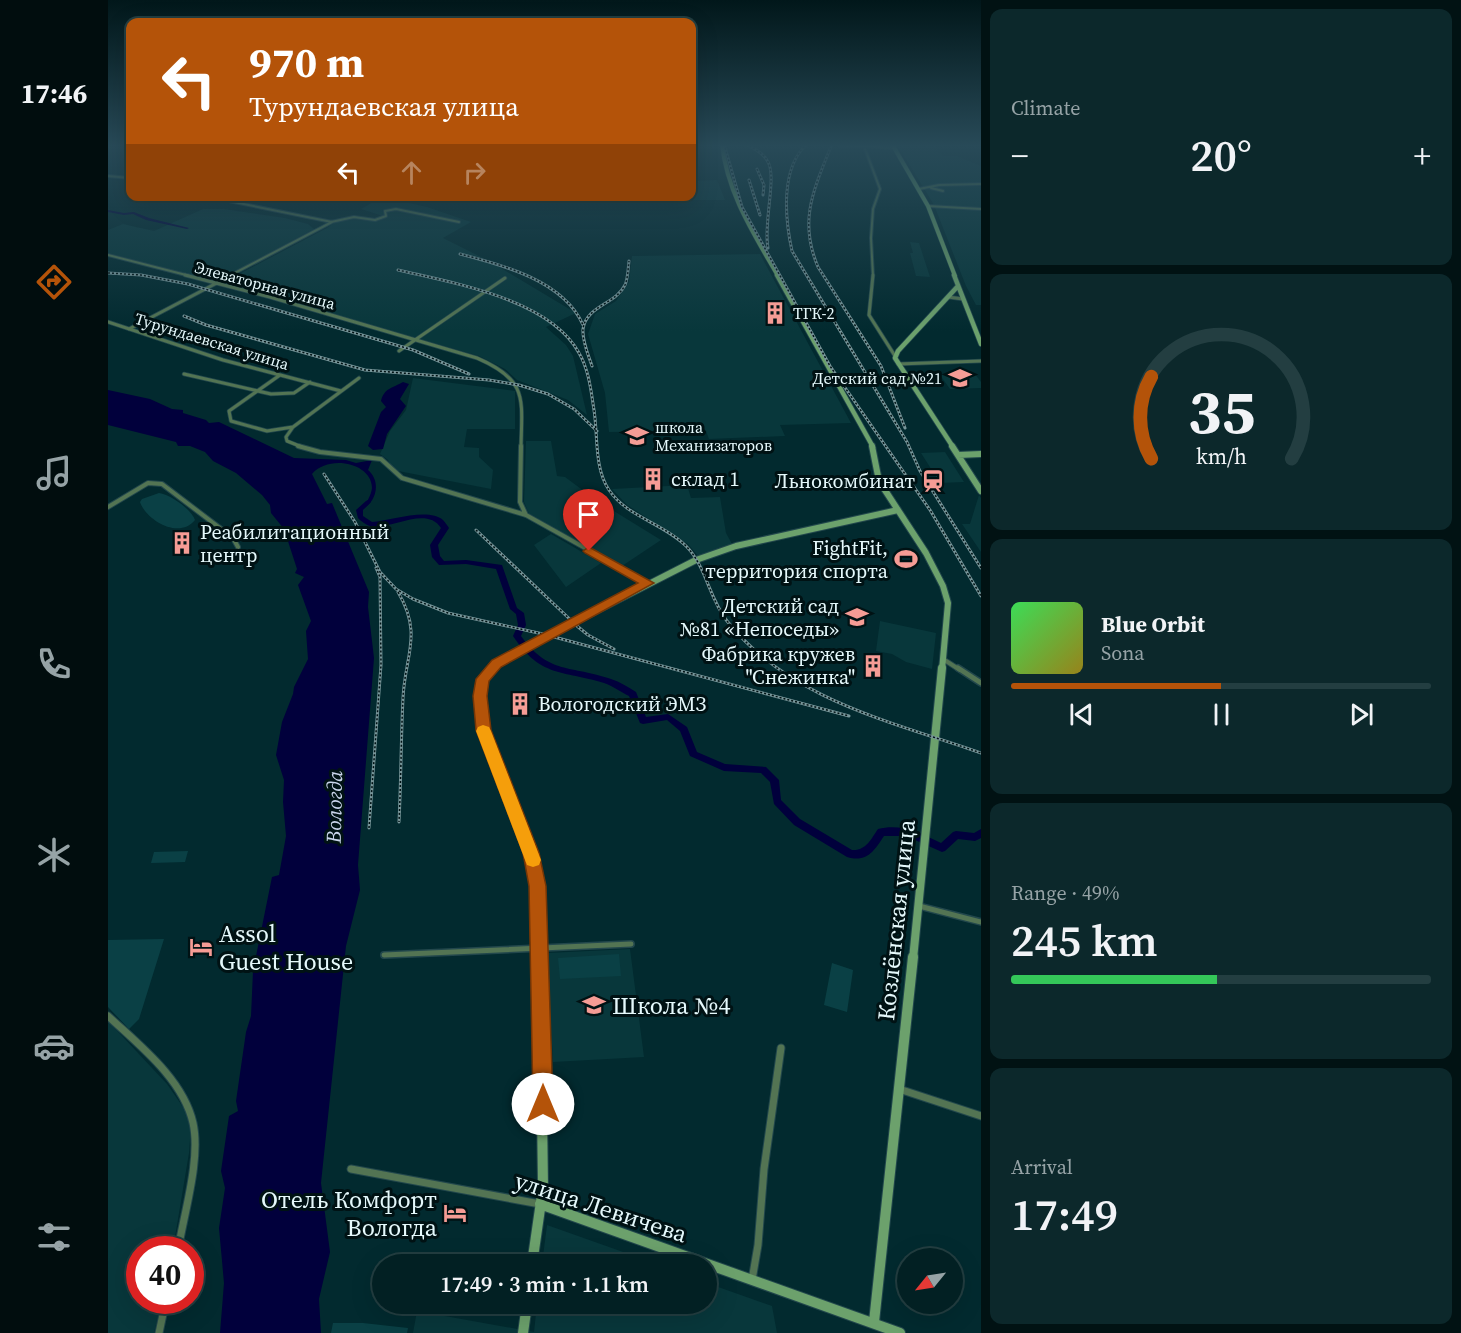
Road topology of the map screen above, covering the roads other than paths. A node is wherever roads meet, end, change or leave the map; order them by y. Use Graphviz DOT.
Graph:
graph roads {
  1 [pos="254,206"];
  2 [pos="739,206"];
  3 [pos="874,206"];
  4 [pos="928,206"];
  5 [pos="932,206"];
  6 [pos="981,209"];
  7 [pos="331,222"];
  8 [pos="459,222"];
  9 [pos="108,255"];
  10 [pos="505,278"];
  11 [pos="217,283"];
  12 [pos="958,286"];
  13 [pos="948,297"];
  14 [pos="963,298"];
  15 [pos="108,322"];
  16 [pos="129,329"];
  17 [pos="416,340"];
  18 [pos="981,344"];
  19 [pos="399,351"];
  20 [pos="895,356"];
  21 [pos="981,361"];
  22 [pos="898,364"];
  23 [pos="184,374"];
  24 [pos="280,375"];
  25 [pos="359,378"];
  26 [pos="310,382"];
  27 [pos="342,391"];
  28 [pos="256,392"];
  29 [pos="293,427"];
  30 [pos="981,456"];
  31 [pos="959,457"];
  32 [pos="981,491"];
  33 [pos="108,507"];
  34 [pos="896,511"];
  35 [pos="526,515"];
  36 [pos="238,547"];
  37 [pos="648,583"];
  38 [pos="943,659"];
  39 [pos="981,683"];
  40 [pos="919,906"];
  41 [pos="981,922"];
  42 [pos="631,944"];
  43 [pos="539,949"];
  44 [pos="384,955"];
  45 [pos="108,1016"];
  46 [pos="781,1048"];
  47 [pos="899,1089"];
  48 [pos="981,1116"];
  49 [pos="351,1169"];
  50 [pos="540,1204"];
  51 [pos="180,1236"];
  52 [pos="533,1254"];
  53 [pos="752,1280"];
  54 [pos="163,1314"];
  55 [pos="526,1314"];
  56 [pos="874,1328"];
  57 [pos="159,1333"];
  58 [pos="523,1333"];
  59 [pos="900,1333"];
  1 -- 7 [label="street"];
  2 -- 34 [label="street, Козлёнская улица"];
  3 -- 20 [label="street"];
  4 -- 12 [label="street"];
  5 -- 6 [label="street"];
  7 -- 8 [label="street"];
  7 -- 11 [label="street"];
  9 -- 11 [label="street, Элеваторная улица"];
  10 -- 17 [label="street"];
  11 -- 16 [label="street"];
  11 -- 17 [label="street, Элеваторная улица"];
  12 -- 13 [label="street"];
  12 -- 14 [label="street"];
  13 -- 14 [label="street"];
  13 -- 20 [label="street"];
  14 -- 18 [label="street"];
  15 -- 16 [label="street, Турундаевская улица"];
  16 -- 24 [label="street, Турундаевская улица"];
  17 -- 19 [label="street"];
  17 -- 35 [label="street, Элеваторная улица"];
  20 -- 22 [label="street"];
  21 -- 22 [label="street"];
  22 -- 31 [label="street"];
  23 -- 28 [label="street"];
  24 -- 26 [label="street, Турундаевская улица"];
  24 -- 28 [label="street"];
  25 -- 27 [label="street"];
  26 -- 27 [label="street, Турундаевская улица"];
  26 -- 28 [label="street"];
  27 -- 29 [label="street"];
  28 -- 29 [label="street"];
  29 -- 35 [label="street"];
  30 -- 31 [label="street"];
  31 -- 32 [label="street"];
  33 -- 36 [label="street"];
  34 -- 37 [label="street"];
  34 -- 38 [label="street, Козлёнская улица"];
  35 -- 37 [label="street"];
  37 -- 43 [label="street"];
  38 -- 39 [label="street"];
  38 -- 40 [label="street, Козлёнская улица"];
  40 -- 41 [label="street"];
  40 -- 47 [label="street, Козлёнская улица"];
  42 -- 43 [label="street"];
  43 -- 44 [label="street"];
  43 -- 50 [label="street"];
  45 -- 51 [label="street"];
  46 -- 53 [label="street"];
  47 -- 48 [label="street"];
  47 -- 56 [label="street, Козлёнская улица"];
  49 -- 50 [label="street, улица Левичева"];
  50 -- 52 [label="street"];
  50 -- 53 [label="street, улица Левичева"];
  53 -- 56 [label="street, улица Левичева"];
  54 -- 57 [label="street"];
  55 -- 58 [label="street"];
  56 -- 59 [label="street, улица Левичева"];
}
